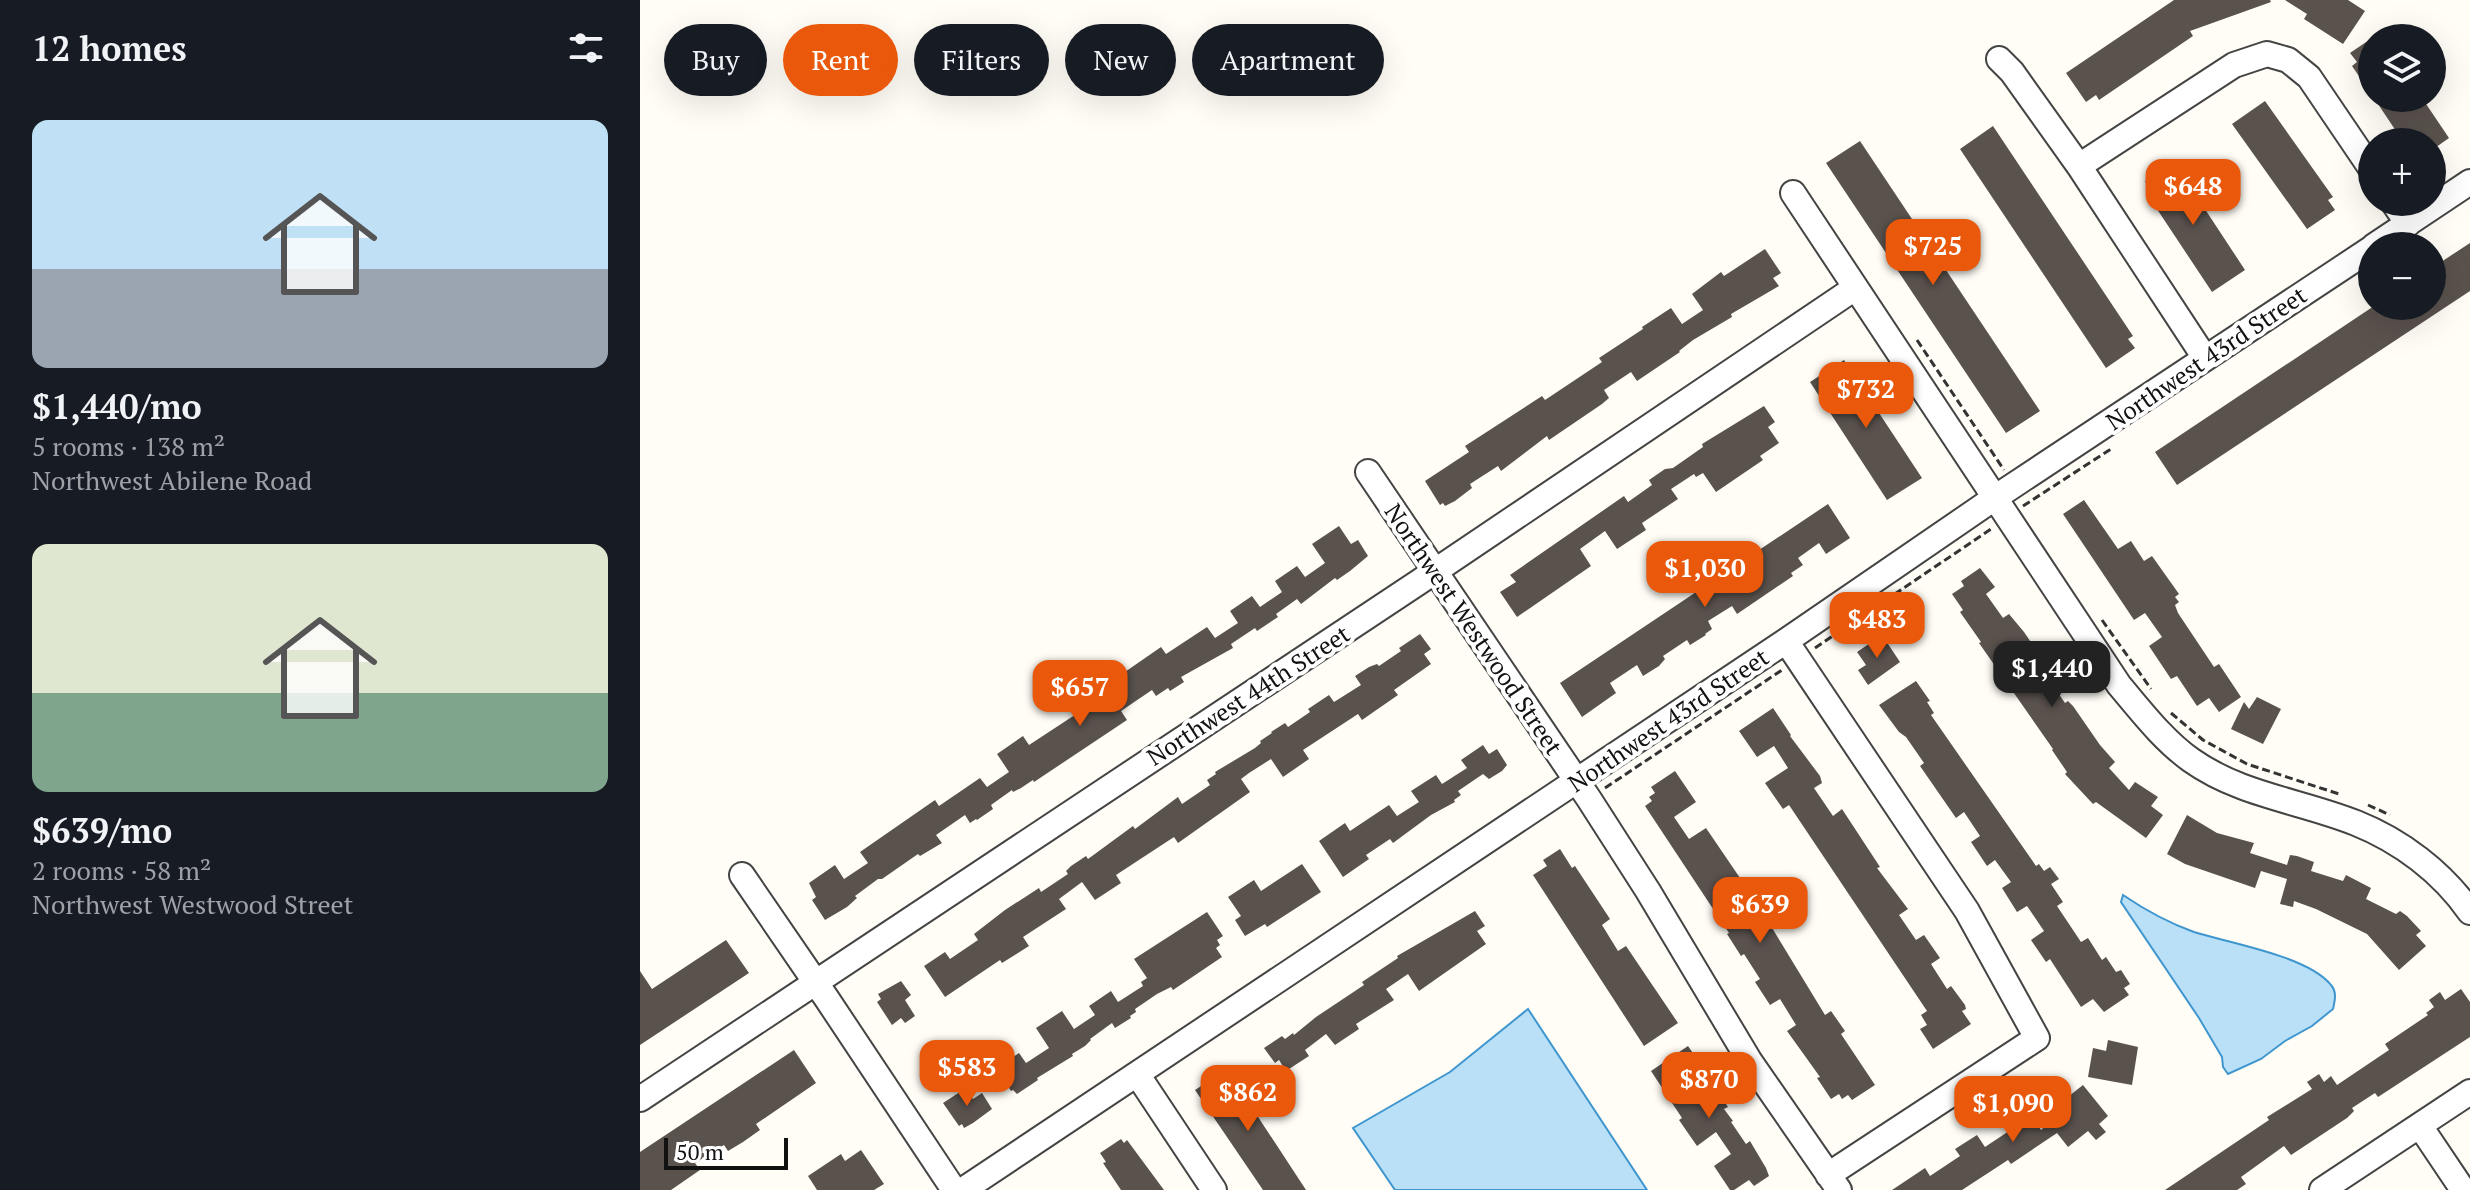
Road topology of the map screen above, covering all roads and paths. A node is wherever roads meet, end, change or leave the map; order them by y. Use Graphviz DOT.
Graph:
graph roads {
  1 [pos="1999,59"];
  2 [pos="2358,149"];
  3 [pos="2079,166"];
  4 [pos="2470,182"];
  5 [pos="1793,193"];
  6 [pos="2403,216"];
  7 [pos="2408,224"];
  8 [pos="2396,232"];
  9 [pos="2358,257"];
  10 [pos="1855,288"];
  11 [pos="1910,331"];
  12 [pos="2205,358"];
  13 [pos="2111,449"];
  14 [pos="1368,472"];
  15 [pos="2011,501"];
  16 [pos="1436,571"];
  17 [pos="2103,621"];
  18 [pos="1792,650"];
  19 [pos="2154,694"];
  20 [pos="2163,705"];
  21 [pos="1583,790"];
  22 [pos="2339,794"];
  23 [pos="2366,804"];
  24 [pos="2391,815"];
  25 [pos="742,875"];
  26 [pos="2470,912"];
  27 [pos="815,981"];
  28 [pos="1137,1074"];
  29 [pos="2470,1092"];
  30 [pos="640,1099"];
  31 [pos="2420,1126"];
  32 [pos="1833,1182"];
  33 [pos="954,1190"];
  34 [pos="963,1190"];
  35 [pos="1214,1190"];
  36 [pos="2322,1190"];
  37 [pos="2463,1190"];
  1 -- 3 [label="street"];
  2 -- 3 [label="street"];
  3 -- 12 [label="street"];
  4 -- 7 [label="street, Northwest 43rd Street"];
  5 -- 10 [label="street"];
  6 -- 7 [label="street"];
  7 -- 8 [label="street, Northwest 43rd Street"];
  9 -- 12 [label="street, Northwest 43rd Street"];
  10 -- 15 [label="street"];
  10 -- 16 [label="street, Northwest 44th Street"];
  11 -- 15 [label="path"];
  12 -- 15 [label="street, Northwest 43rd Street"];
  13 -- 15 [label="path"];
  14 -- 16 [label="street, Northwest Westwood Street"];
  15 -- 18 [label="street, Northwest 43rd Street"];
  15 -- 18 [label="path"];
  15 -- 26 [label="street"];
  16 -- 21 [label="street, Northwest Westwood Street"];
  16 -- 27 [label="street, Northwest 44th Street"];
  17 -- 19 [label="path"];
  18 -- 21 [label="street, Northwest 43rd Street"];
  18 -- 21 [label="path"];
  18 -- 32 [label="street"];
  20 -- 22 [label="path"];
  21 -- 28 [label="street, Northwest 43rd Street"];
  21 -- 32 [label="street, Northwest Westwood Street"];
  23 -- 24 [label="path"];
  25 -- 27 [label="street"];
  27 -- 30 [label="street, Northwest 44th Street"];
  27 -- 33 [label="street"];
  28 -- 34 [label="street, Northwest 43rd Street"];
  28 -- 35 [label="street"];
  29 -- 31 [label="street"];
  31 -- 36 [label="street"];
  31 -- 37 [label="street"];
}
